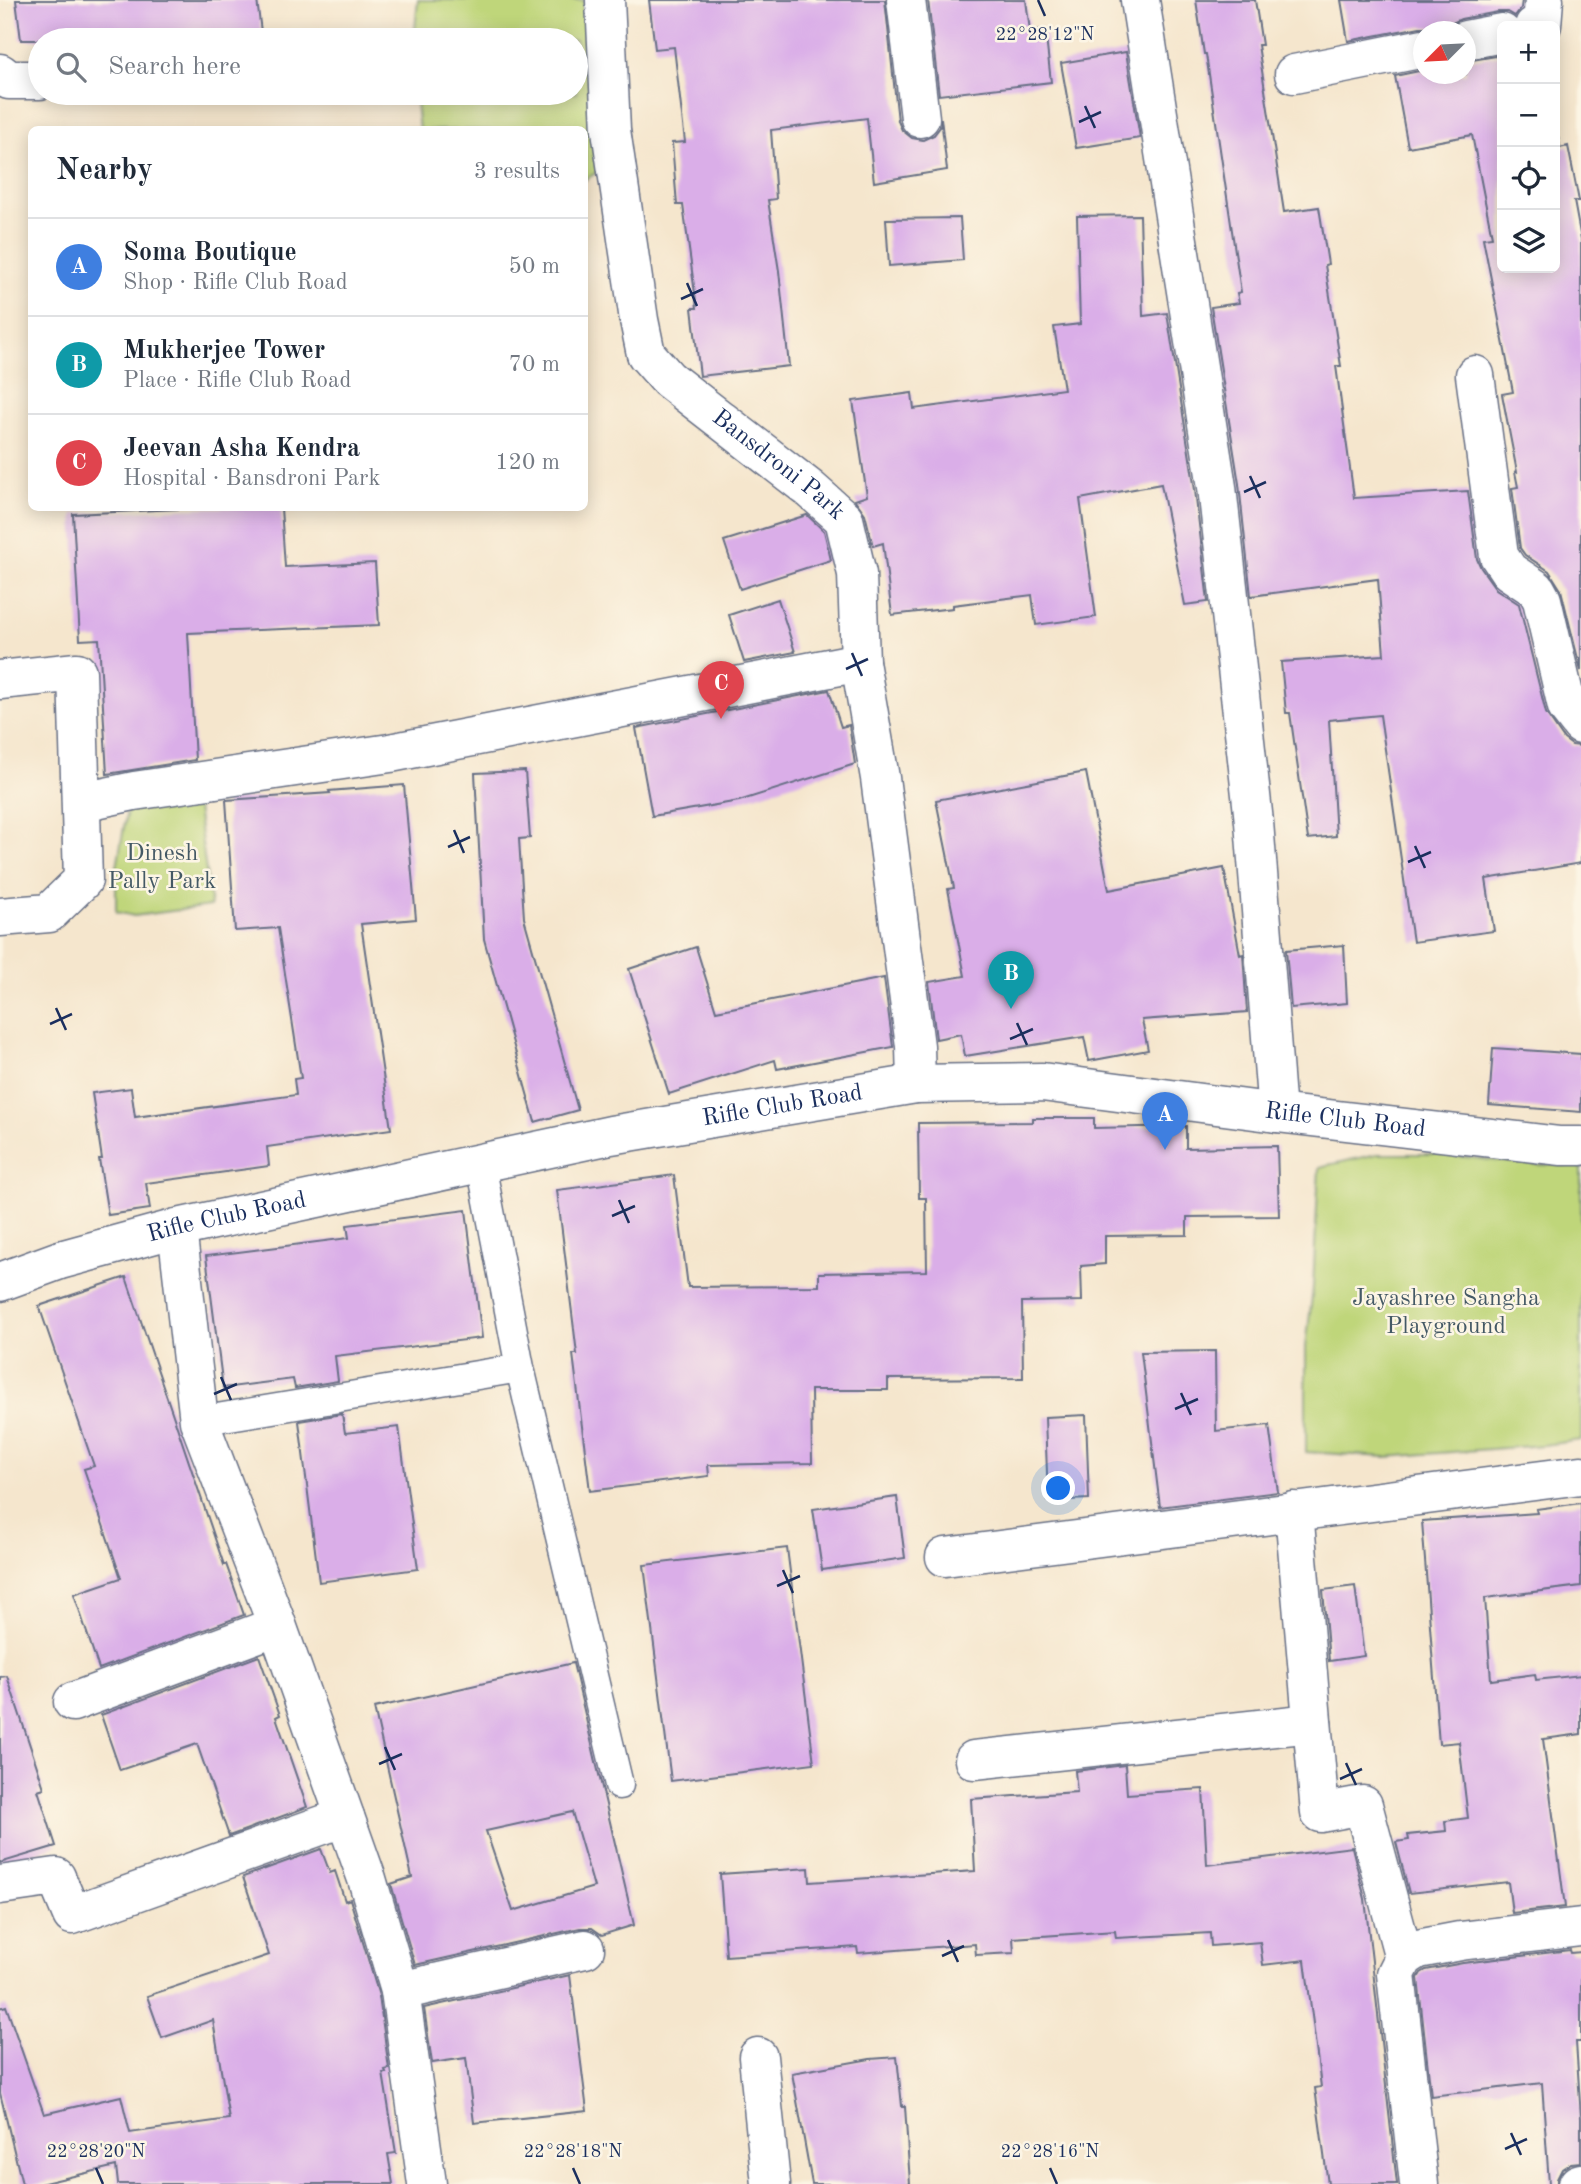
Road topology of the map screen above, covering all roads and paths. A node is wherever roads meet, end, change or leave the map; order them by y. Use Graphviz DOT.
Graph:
graph roads {
  1 [pos="605,0"];
  2 [pos="906,0"];
  3 [pos="1140,0"];
  4 [pos="1544,0"];
  5 [pos="1542,21"];
  6 [pos="1497,34"];
  7 [pos="1476,38"];
  8 [pos="1413,50"];
  9 [pos="0,73"];
  10 [pos="1294,74"];
  11 [pos="28,80"];
  12 [pos="920,118"];
  13 [pos="1475,375"];
  14 [pos="860,662"];
  15 [pos="0,680"];
  16 [pos="1581,725"];
  17 [pos="82,802"];
  18 [pos="0,917"];
  19 [pos="916,1084"];
  20 [pos="1277,1113"];
  21 [pos="1581,1146"];
  22 [pos="481,1164"];
  23 [pos="177,1228"];
  24 [pos="0,1282"];
  25 [pos="520,1368"];
  26 [pos="200,1421"];
  27 [pos="1581,1475"];
  28 [pos="1294,1511"];
  29 [pos="945,1557"];
  30 [pos="277,1626"];
  31 [pos="73,1702"];
  32 [pos="1312,1723"];
  33 [pos="974,1760"];
  34 [pos="619,1785"];
  35 [pos="345,1817"];
  36 [pos="0,1885"];
  37 [pos="1581,1927"];
  38 [pos="586,1949"];
  39 [pos="1404,1958"];
  40 [pos="400,1991"];
  41 [pos="758,2057"];
  42 [pos="427,2184"];
  43 [pos="771,2184"];
  44 [pos="1419,2184"];
  1 -- 14 [label="street, Bansdroni Park"];
  2 -- 12 [label="street"];
  3 -- 20 [label="street"];
  4 -- 5 [label="street"];
  6 -- 7 [label="street"];
  8 -- 10 [label="street"];
  9 -- 11 [label="street"];
  13 -- 16 [label="street"];
  14 -- 17 [label="street"];
  14 -- 19 [label="street, Bansdroni Park"];
  15 -- 17 [label="street"];
  17 -- 18 [label="street"];
  19 -- 20 [label="street, Rifle Club Road"];
  19 -- 22 [label="street, Rifle Club Road"];
  20 -- 21 [label="street, Rifle Club Road"];
  22 -- 23 [label="street, Rifle Club Road"];
  22 -- 25 [label="lane"];
  23 -- 24 [label="street, Rifle Club Road"];
  23 -- 26 [label="street"];
  25 -- 26 [label="lane"];
  25 -- 34 [label="lane"];
  26 -- 30 [label="street"];
  27 -- 28 [label="street"];
  28 -- 29 [label="street"];
  28 -- 32 [label="street"];
  30 -- 31 [label="street"];
  30 -- 35 [label="street"];
  32 -- 33 [label="street"];
  32 -- 39 [label="street"];
  35 -- 36 [label="street"];
  35 -- 40 [label="street"];
  37 -- 39 [label="street"];
  38 -- 40 [label="street"];
  39 -- 44 [label="street"];
  40 -- 42 [label="street"];
  41 -- 43 [label="street"];
}
